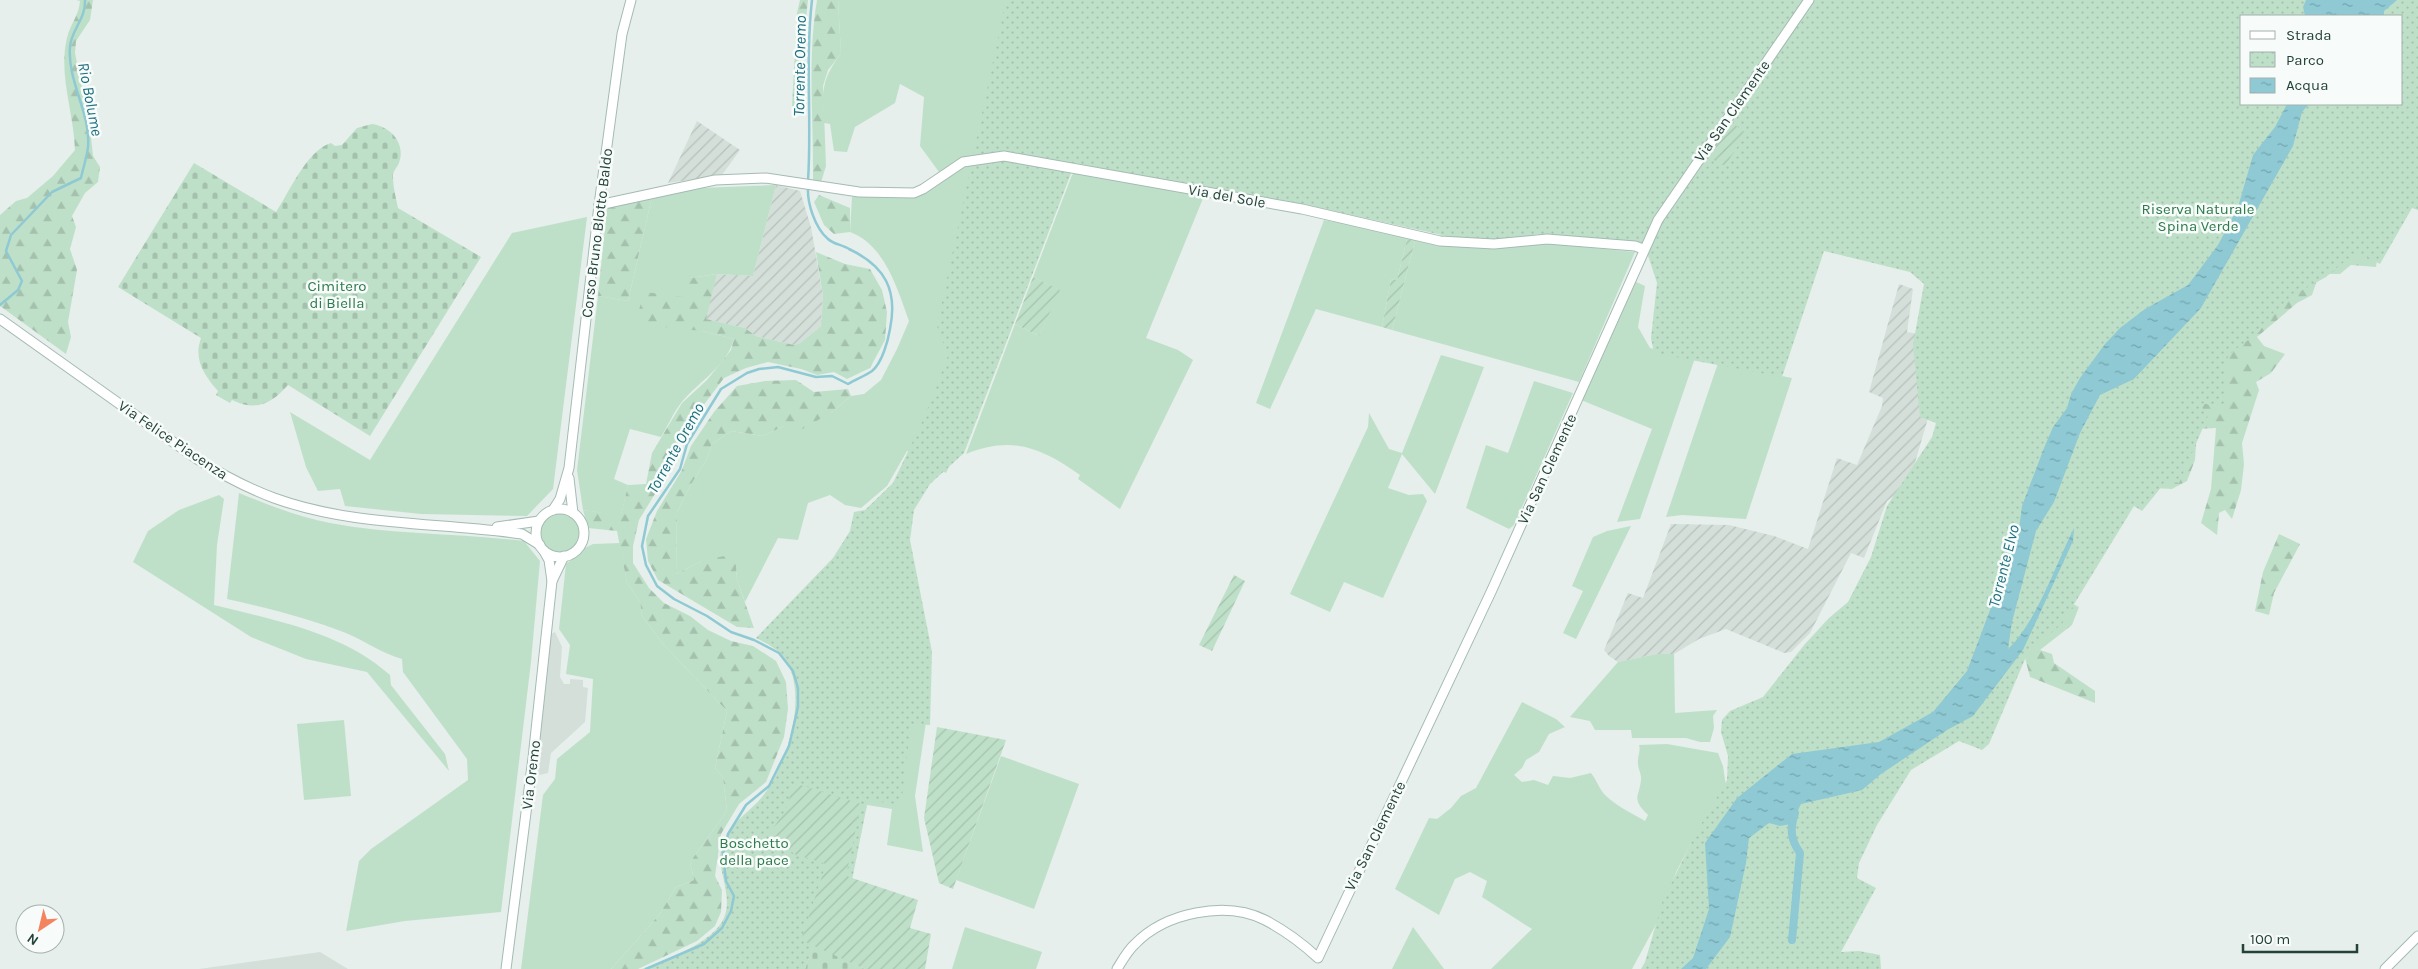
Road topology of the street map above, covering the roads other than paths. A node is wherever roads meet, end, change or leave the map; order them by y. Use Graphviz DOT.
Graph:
graph roads {
  1 [pos="631,0"];
  2 [pos="1809,0"];
  3 [pos="599,205"];
  4 [pos="1643,249"];
  5 [pos="0,319"];
  6 [pos="569,468"];
  7 [pos="553,510"];
  8 [pos="573,513"];
  9 [pos="539,521"];
  10 [pos="485,530"];
  11 [pos="542,548"];
  12 [pos="564,556"];
  13 [pos="552,581"];
  14 [pos="2418,936"];
  15 [pos="506,969"];
  16 [pos="1117,969"];
  17 [pos="2385,969"];
  1 -- 3 [label="street, Corso Bruno Blotto Baldo"];
  2 -- 4 [label="street, Via San Clemente"];
  3 -- 4 [label="street, Via del Sole"];
  3 -- 6 [label="street, Corso Bruno Blotto Baldo"];
  4 -- 16 [label="street, Via San Clemente"];
  5 -- 10 [label="street, Via Felice Piacenza"];
  6 -- 7 [label="street, Corso Bruno Blotto Baldo"];
  6 -- 8 [label="street, Corso Bruno Blotto Baldo"];
  7 -- 8 [label="street"];
  7 -- 9 [label="street"];
  8 -- 12 [label="street"];
  9 -- 10 [label="street, Via Felice Piacenza"];
  9 -- 11 [label="street"];
  10 -- 11 [label="street, Via Felice Piacenza"];
  11 -- 12 [label="street"];
  11 -- 13 [label="street, Via Oremo"];
  12 -- 13 [label="street, Via Oremo"];
  13 -- 15 [label="street, Via Oremo"];
  14 -- 17 [label="street"];
}
